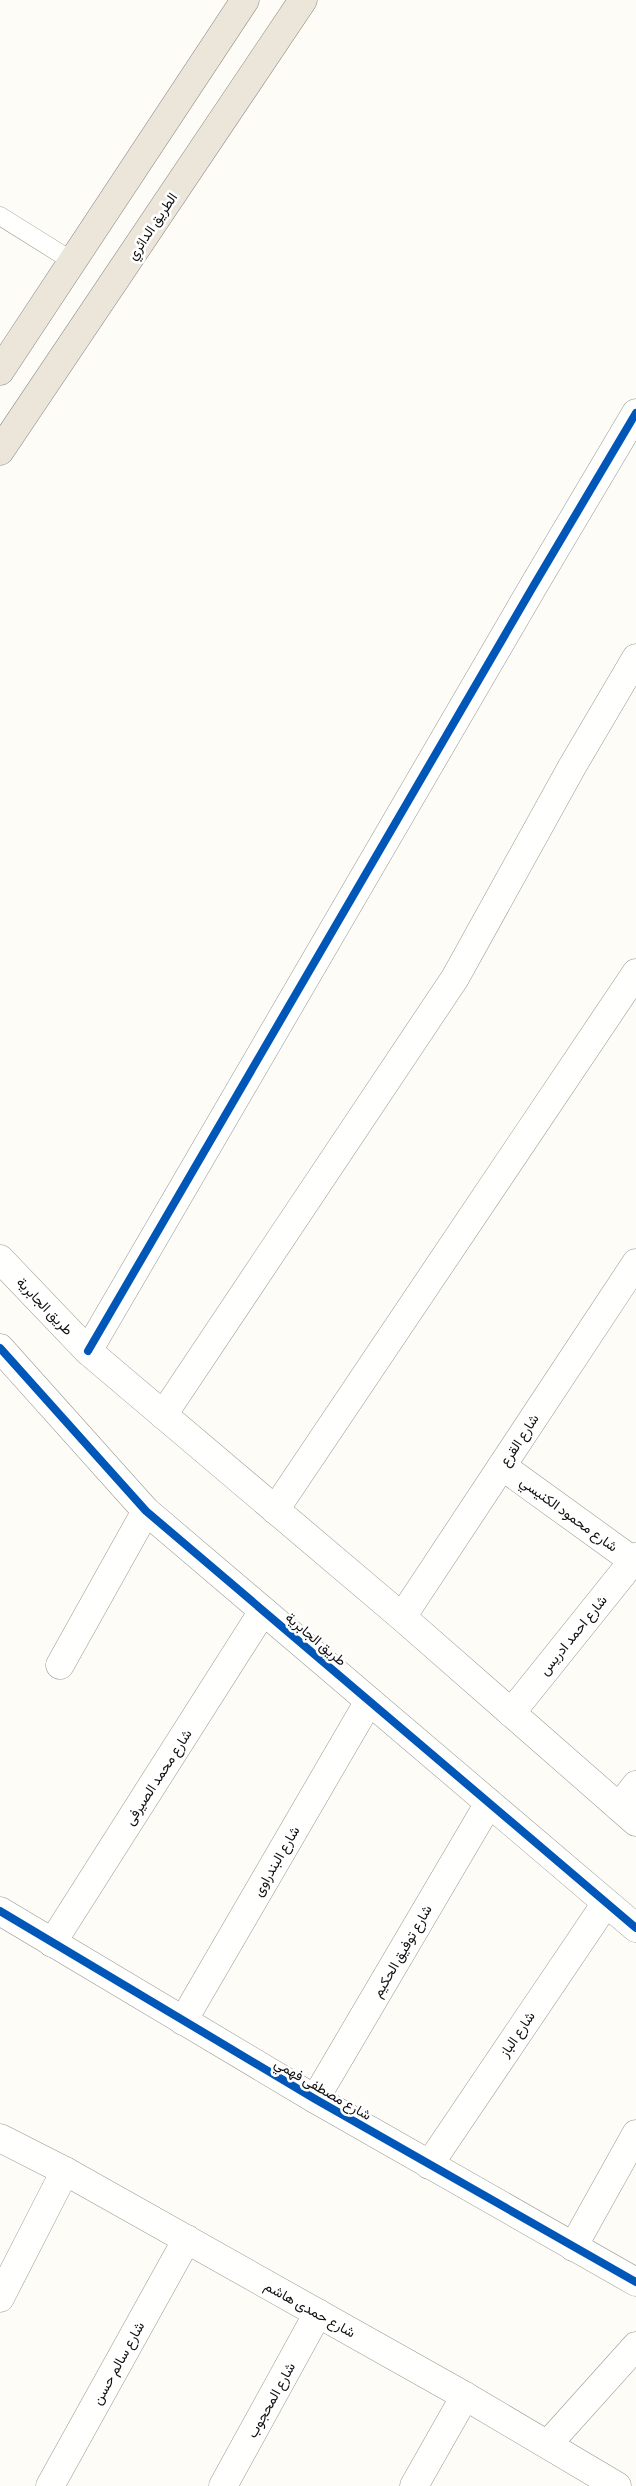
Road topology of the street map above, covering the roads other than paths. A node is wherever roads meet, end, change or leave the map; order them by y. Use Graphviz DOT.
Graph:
graph roads {
  1 [pos="245,0"];
  2 [pos="303,0"];
  3 [pos="1,220"];
  4 [pos="72,261"];
  5 [pos="0,371"];
  6 [pos="636,413"];
  7 [pos="0,452"];
  8 [pos="636,658"];
  9 [pos="636,972"];
  10 [pos="0,1259"];
  11 [pos="636,1263"];
  12 [pos="0,1348"];
  13 [pos="88,1351"];
  14 [pos="163,1415"];
  15 [pos="502,1466"];
  16 [pos="275,1510"];
  17 [pos="146,1511"];
  18 [pos="635,1560"];
  19 [pos="263,1611"];
  20 [pos="402,1617"];
  21 [pos="60,1665"];
  22 [pos="369,1700"];
  23 [pos="510,1712"];
  24 [pos="636,1785"];
  25 [pos="488,1803"];
  26 [pos="627,1814"];
  27 [pos="606,1902"];
  28 [pos="0,1911"];
  29 [pos="636,1928"];
  30 [pos="52,1943"];
  31 [pos="183,2021"];
  32 [pos="314,2099"];
  33 [pos="636,2134"];
  34 [pos="0,2138"];
  35 [pos="429,2165"];
  36 [pos="65,2171"];
  37 [pos="187,2239"];
  38 [pos="573,2247"];
  39 [pos="636,2282"];
  40 [pos="0,2298"];
  41 [pos="318,2313"];
  42 [pos="636,2346"];
  43 [pos="465,2396"];
  44 [pos="548,2444"];
  45 [pos="607,2483"];
  46 [pos="50,2486"];
  47 [pos="223,2486"];
  48 [pos="414,2486"];
  1 -- 4 [label="highway"];
  2 -- 7 [label="highway, الطريق الدائري"];
  3 -- 4 [label="lane"];
  4 -- 5 [label="highway"];
  6 -- 13 [label="street"];
  8 -- 14 [label="street"];
  9 -- 16 [label="street"];
  10 -- 13 [label="street, طريق الجابرية"];
  11 -- 15 [label="street, شارع القرع"];
  12 -- 17 [label="street, طريق الجابرية"];
  13 -- 14 [label="street, طريق الجابرية"];
  14 -- 16 [label="street, طريق الجابرية"];
  15 -- 18 [label="street, شارع محمود الكنيسي"];
  15 -- 20 [label="street, شارع القرع"];
  16 -- 20 [label="street, طريق الجابرية"];
  17 -- 19 [label="street, طريق الجابرية"];
  17 -- 21 [label="street"];
  18 -- 23 [label="street, شارع احمد ادريس"];
  19 -- 22 [label="street, طريق الجابرية"];
  19 -- 30 [label="street, شارع محمد الصيرفى"];
  20 -- 23 [label="street, طريق الجابرية"];
  22 -- 25 [label="street, طريق الجابرية"];
  22 -- 31 [label="street, شارع البندراوى"];
  23 -- 26 [label="street, طريق الجابرية"];
  24 -- 26 [label="street"];
  25 -- 27 [label="street, طريق الجابرية"];
  25 -- 32 [label="street, شارع توفيق الحكيم"];
  27 -- 29 [label="street, طريق الجابرية"];
  27 -- 35 [label="street, شارع الباز"];
  28 -- 30 [label="street, شارع مصطفى فهمي"];
  30 -- 31 [label="street, شارع مصطفى فهمي"];
  31 -- 32 [label="street, شارع مصطفى فهمي"];
  32 -- 35 [label="street, شارع مصطفى فهمي"];
  33 -- 38 [label="street"];
  34 -- 36 [label="street, شارع حمدى هاشم"];
  35 -- 38 [label="street, شارع مصطفى فهمي"];
  36 -- 37 [label="street, شارع حمدى هاشم"];
  36 -- 40 [label="street"];
  37 -- 41 [label="street, شارع حمدى هاشم"];
  37 -- 46 [label="street, شارع سالم حسن"];
  38 -- 39 [label="street, شارع مصطفى فهمي"];
  41 -- 43 [label="street, شارع حمدى هاشم"];
  41 -- 47 [label="street, شارع المحجوب"];
  42 -- 44 [label="street"];
  43 -- 44 [label="street, شارع حمدى هاشم"];
  43 -- 48 [label="street"];
  44 -- 45 [label="street, شارع حمدى هاشم"];
}
